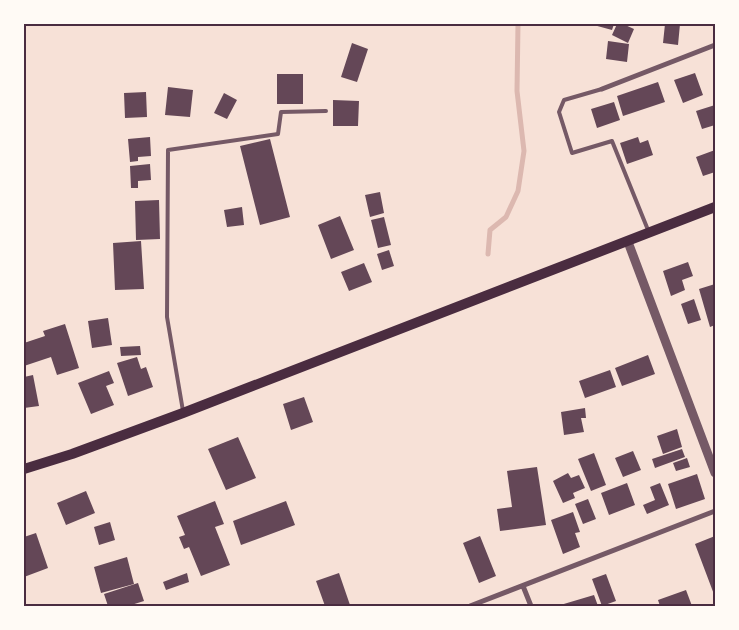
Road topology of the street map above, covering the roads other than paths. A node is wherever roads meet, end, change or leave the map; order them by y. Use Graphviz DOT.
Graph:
graph roads {
  1 [pos="715,45"];
  2 [pos="602,88"];
  3 [pos="326,111"];
  4 [pos="715,207"];
  5 [pos="649,233"];
  6 [pos="628,242"];
  7 [pos="183,413"];
  8 [pos="24,468"];
  9 [pos="715,473"];
  10 [pos="715,511"];
  11 [pos="523,586"];
  12 [pos="470,606"];
  13 [pos="531,606"];
  1 -- 2 [label="street"];
  2 -- 5 [label="lane"];
  3 -- 7 [label="lane"];
  4 -- 5 [label="main road"];
  5 -- 6 [label="main road"];
  6 -- 7 [label="main road"];
  6 -- 9 [label="street"];
  7 -- 8 [label="main road"];
  10 -- 11 [label="street"];
  11 -- 12 [label="street"];
  11 -- 13 [label="street"];
}
